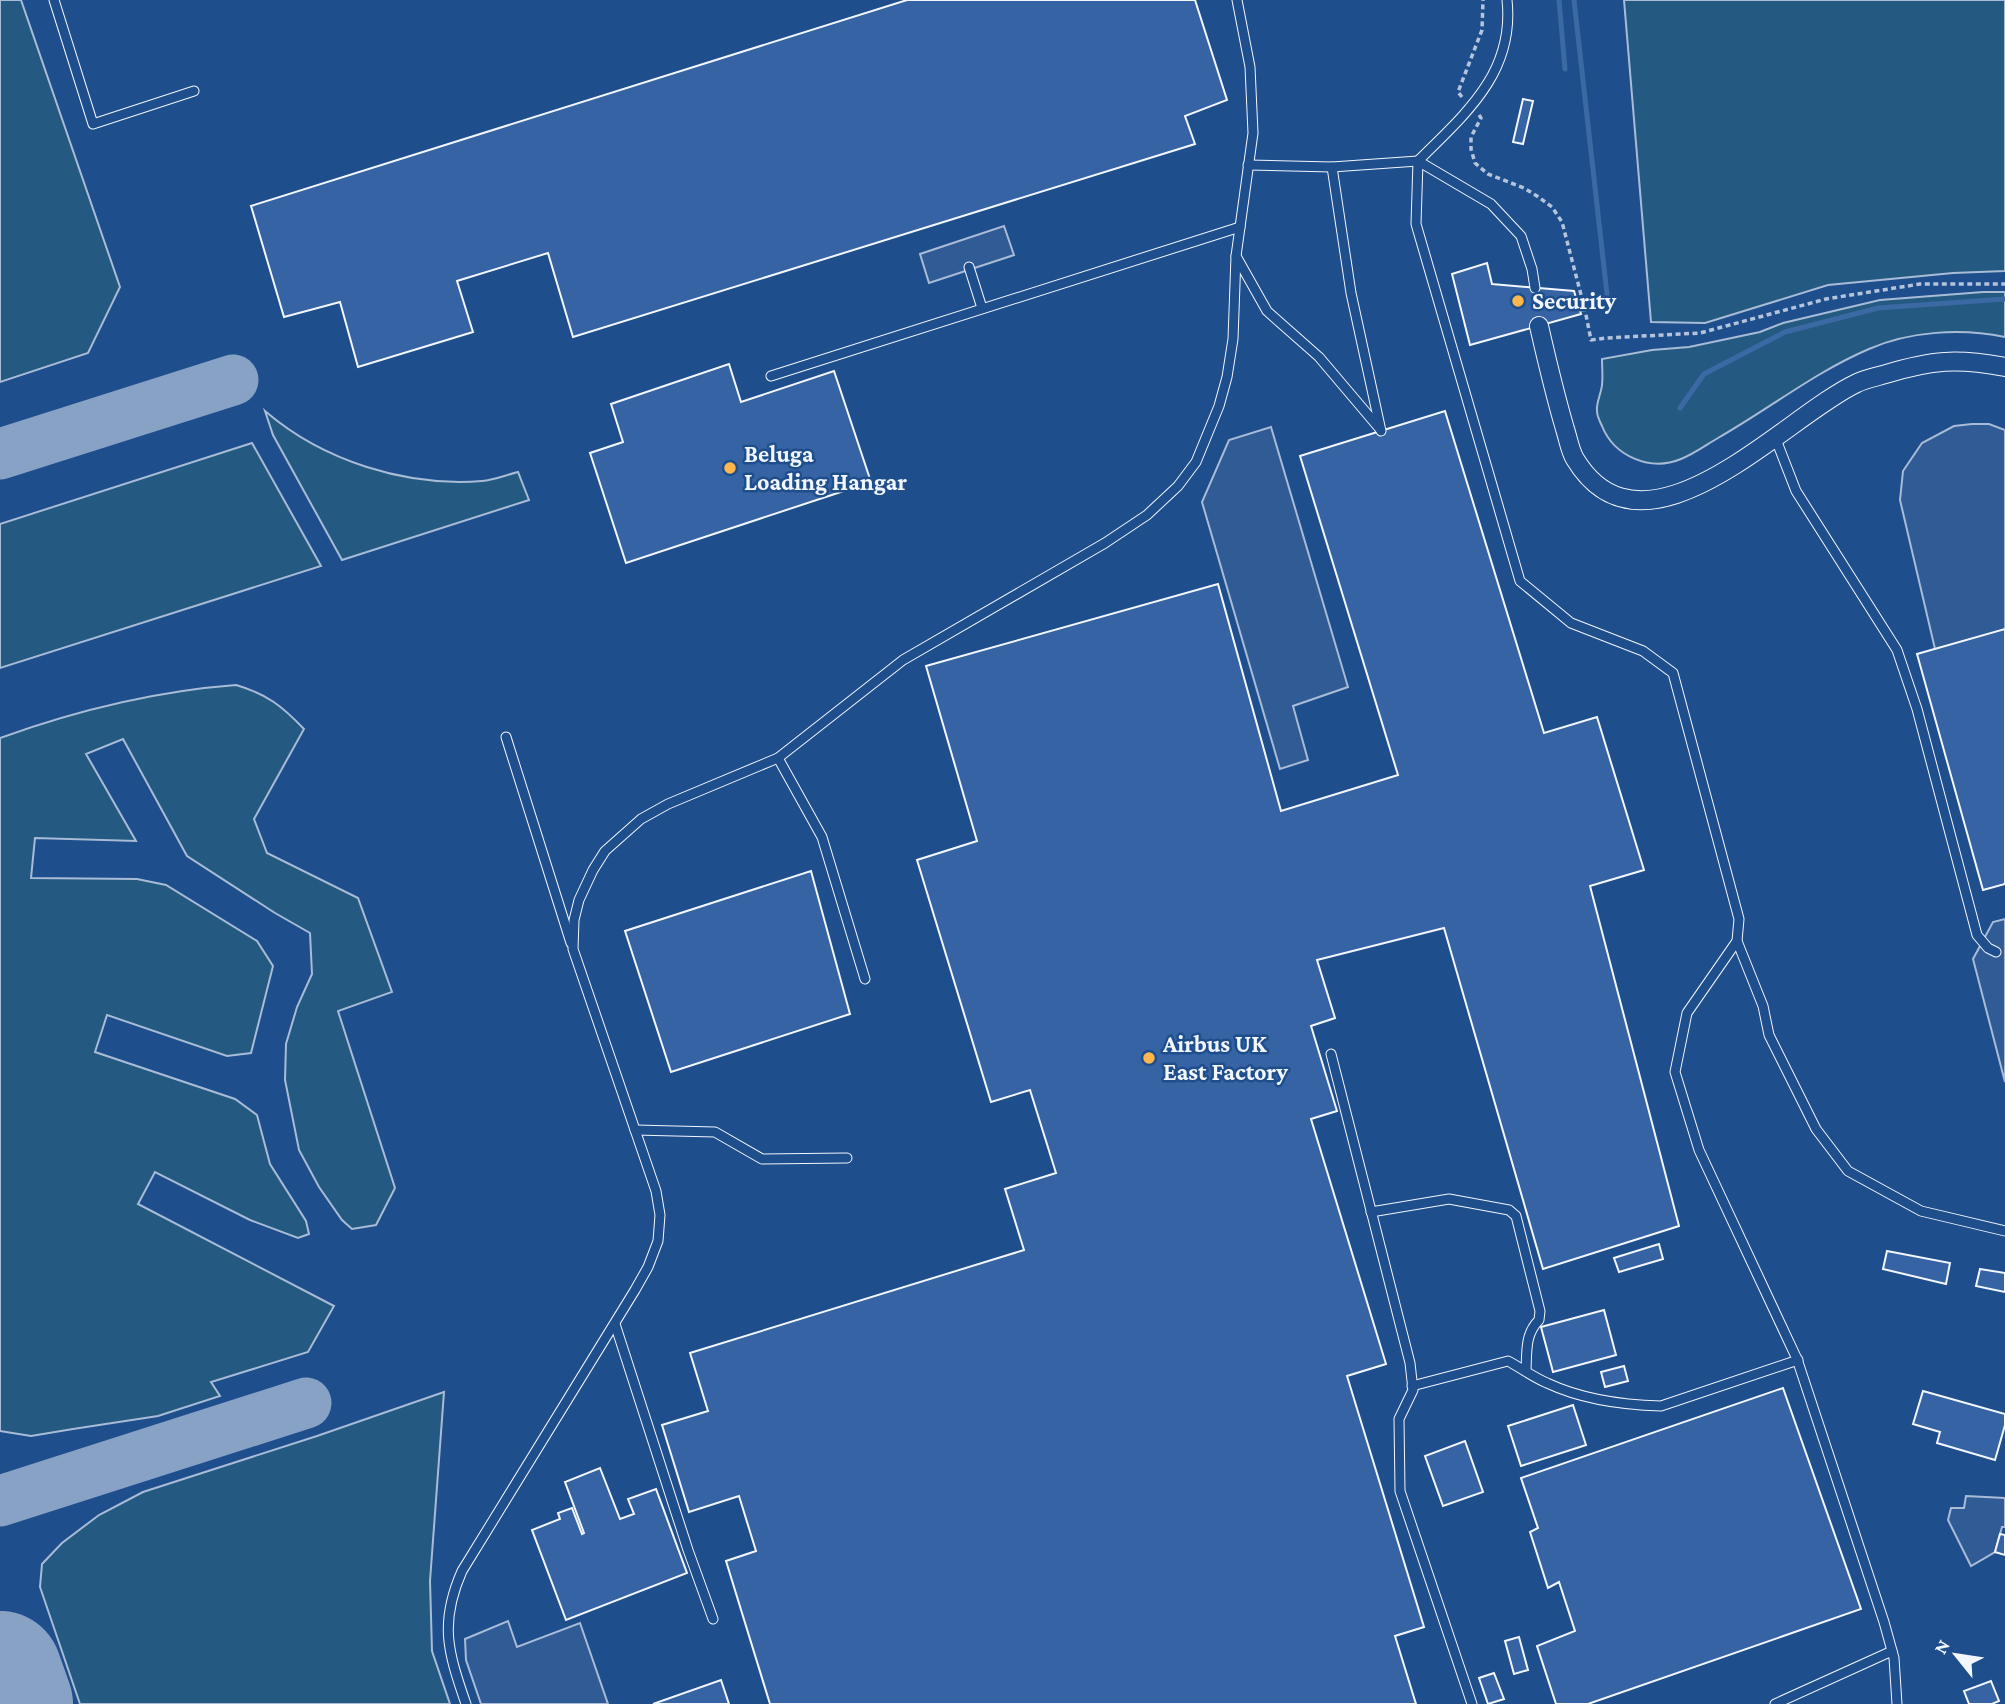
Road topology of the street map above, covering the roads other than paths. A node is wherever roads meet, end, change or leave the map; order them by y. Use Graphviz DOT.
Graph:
graph roads {
  1 [pos="54,0"];
  2 [pos="1237,0"];
  3 [pos="1507,0"];
  4 [pos="194,92"];
  5 [pos="1419,162"];
  6 [pos="1248,165"];
  7 [pos="1332,167"];
  8 [pos="1240,227"];
  9 [pos="1236,256"];
  10 [pos="969,267"];
  11 [pos="1535,288"];
  12 [pos="982,308"];
  13 [pos="1539,326"];
  14 [pos="2005,367"];
  15 [pos="771,376"];
  16 [pos="1775,437"];
  17 [pos="506,737"];
  18 [pos="778,758"];
  19 [pos="1737,942"];
  20 [pos="573,949"];
  21 [pos="1996,952"];
  22 [pos="865,979"];
  23 [pos="1331,1054"];
  24 [pos="635,1130"];
  25 [pos="847,1158"];
  26 [pos="1371,1212"];
  27 [pos="2005,1231"];
  28 [pos="615,1324"];
  29 [pos="1798,1360"];
  30 [pos="1526,1370"];
  31 [pos="1412,1386"];
  32 [pos="713,1619"];
  33 [pos="1892,1651"];
  34 [pos="466,1704"];
  35 [pos="1472,1704"];
  36 [pos="1774,1704"];
  37 [pos="1897,1704"];
  1 -- 4 [label="lane"];
  2 -- 6 [label="lane"];
  3 -- 5 [label="lane"];
  5 -- 7 [label="lane"];
  5 -- 11 [label="lane"];
  5 -- 19 [label="lane"];
  6 -- 7 [label="lane"];
  6 -- 8 [label="lane"];
  7 -- 9 [label="lane"];
  8 -- 9 [label="lane"];
  8 -- 12 [label="lane"];
  9 -- 18 [label="lane"];
  10 -- 12 [label="lane"];
  12 -- 15 [label="lane"];
  13 -- 16 [label="street"];
  14 -- 16 [label="street"];
  16 -- 21 [label="lane"];
  17 -- 20 [label="lane"];
  18 -- 20 [label="lane"];
  18 -- 22 [label="lane"];
  19 -- 27 [label="lane"];
  19 -- 29 [label="lane"];
  20 -- 24 [label="lane"];
  23 -- 26 [label="lane"];
  24 -- 25 [label="lane"];
  24 -- 28 [label="lane"];
  26 -- 30 [label="lane"];
  26 -- 31 [label="lane"];
  28 -- 32 [label="lane"];
  28 -- 34 [label="lane"];
  29 -- 30 [label="lane"];
  29 -- 33 [label="lane"];
  30 -- 31 [label="lane"];
  31 -- 35 [label="lane"];
  33 -- 36 [label="lane"];
  33 -- 37 [label="lane"];
}
